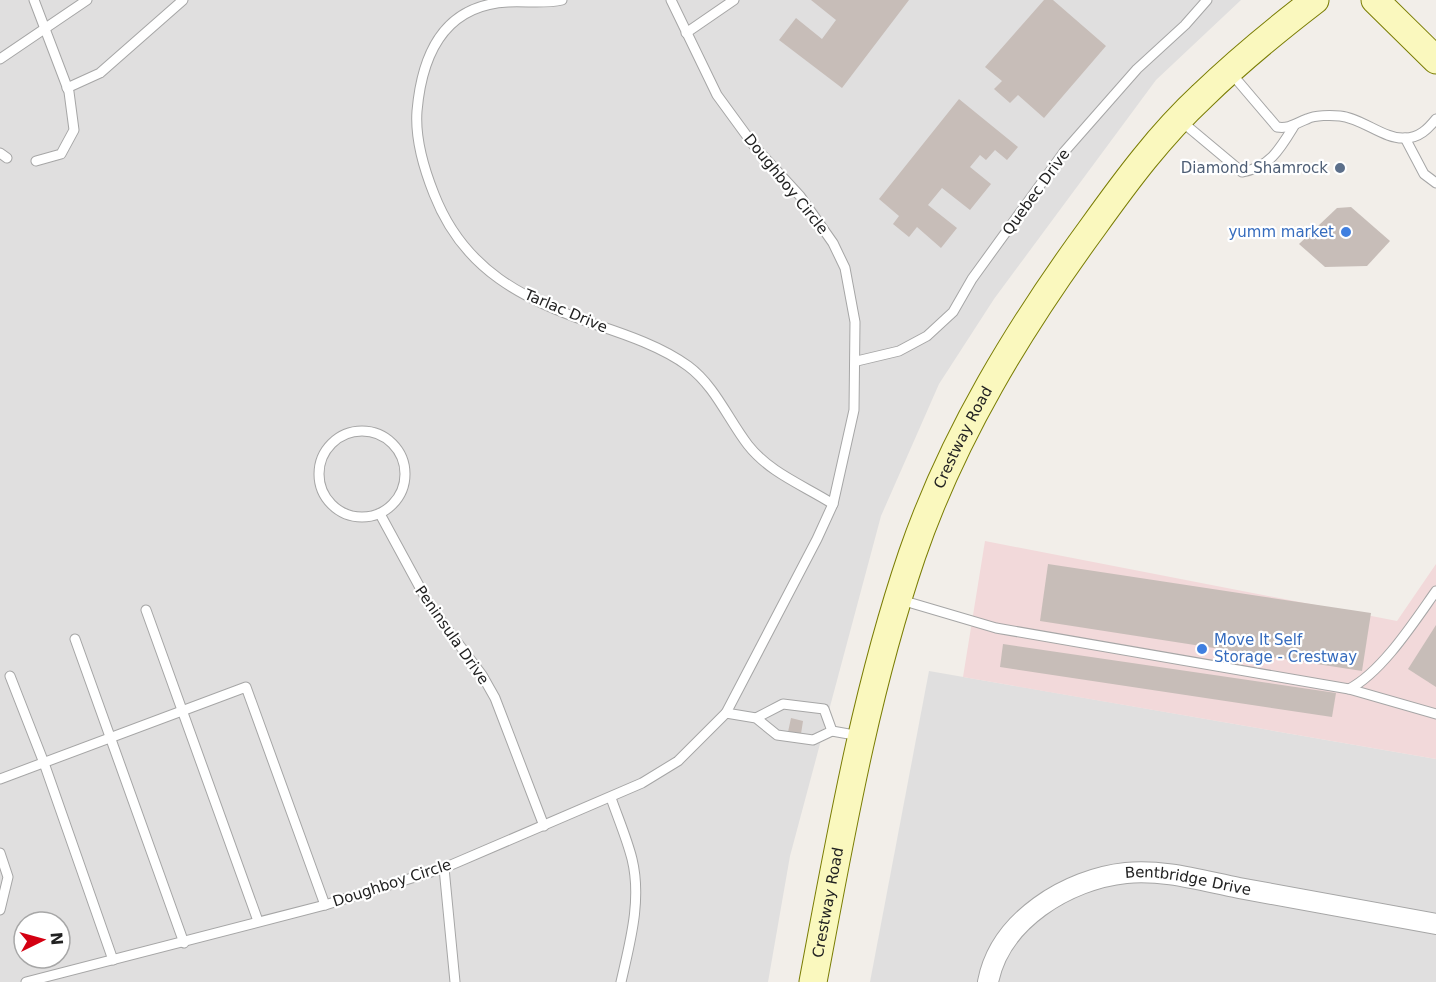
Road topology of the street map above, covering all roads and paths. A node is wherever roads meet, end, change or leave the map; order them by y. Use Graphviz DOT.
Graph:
graph roads {
  1 [pos="34,0"];
  2 [pos="87,0"];
  3 [pos="183,0"];
  4 [pos="562,0"];
  5 [pos="671,0"];
  6 [pos="734,0"];
  7 [pos="1207,0"];
  8 [pos="1315,0"];
  9 [pos="1375,0"];
  10 [pos="44,30"];
  11 [pos="686,33"];
  12 [pos="0,58"];
  13 [pos="1436,60"];
  14 [pos="1230,71"];
  15 [pos="67,88"];
  16 [pos="1180,119"];
  17 [pos="1436,119"];
  18 [pos="1294,126"];
  19 [pos="1405,138"];
  20 [pos="36,161"];
  21 [pos="1436,183"];
  22 [pos="857,361"];
  23 [pos="833,504"];
  24 [pos="380,514"];
  25 [pos="1436,591"];
  26 [pos="898,599"];
  27 [pos="146,610"];
  28 [pos="75,639"];
  29 [pos="10,676"];
  30 [pos="1349,689"];
  31 [pos="182,711"];
  32 [pos="726,713"];
  33 [pos="1436,714"];
  34 [pos="756,718"];
  35 [pos="832,731"];
  36 [pos="862,736"];
  37 [pos="112,737"];
  38 [pos="44,763"];
  39 [pos="0,779"];
  40 [pos="611,798"];
  41 [pos="544,826"];
  42 [pos="0,853"];
  43 [pos="444,868"];
  44 [pos="325,905"];
  45 [pos="0,910"];
  46 [pos="258,921"];
  47 [pos="1436,924"];
  48 [pos="184,943"];
  49 [pos="113,960"];
  50 [pos="26,982"];
  51 [pos="455,982"];
  52 [pos="621,982"];
  53 [pos="813,982"];
  54 [pos="988,982"];
  1 -- 10 [label="lane"];
  2 -- 10 [label="lane"];
  3 -- 15 [label="lane"];
  4 -- 23 [label="lane, Tarlac Drive"];
  5 -- 11 [label="lane, Doughboy Circle"];
  6 -- 11 [label="lane"];
  7 -- 22 [label="lane, Quebec Drive"];
  8 -- 14 [label="main road, Crestway Road"];
  9 -- 13 [label="main road"];
  10 -- 12 [label="lane"];
  10 -- 15 [label="lane"];
  11 -- 22 [label="lane, Doughboy Circle"];
  14 -- 16 [label="main road, Crestway Road"];
  14 -- 18 [label="lane"];
  15 -- 20 [label="lane"];
  16 -- 18 [label="lane"];
  16 -- 26 [label="main road, Crestway Road"];
  17 -- 19 [label="lane"];
  18 -- 19 [label="lane"];
  19 -- 21 [label="lane"];
  22 -- 23 [label="lane, Doughboy Circle"];
  23 -- 32 [label="lane, Doughboy Circle"];
  24 -- 24 [label="lane"];
  24 -- 41 [label="lane, Peninsula Drive"];
  25 -- 30 [label="lane"];
  26 -- 30 [label="lane"];
  26 -- 36 [label="main road, Crestway Road"];
  27 -- 31 [label="lane"];
  28 -- 37 [label="lane"];
  29 -- 38 [label="lane"];
  30 -- 33 [label="lane"];
  31 -- 37 [label="lane"];
  31 -- 44 [label="lane"];
  31 -- 46 [label="lane"];
  32 -- 34 [label="lane"];
  32 -- 40 [label="lane, Doughboy Circle"];
  34 -- 35 [label="lane"];
  34 -- 35 [label="lane"];
  35 -- 36 [label="lane"];
  36 -- 53 [label="main road, Crestway Road"];
  37 -- 38 [label="lane"];
  37 -- 48 [label="lane"];
  38 -- 39 [label="lane"];
  38 -- 49 [label="lane"];
  40 -- 41 [label="lane, Doughboy Circle"];
  40 -- 52 [label="lane"];
  41 -- 43 [label="lane, Doughboy Circle"];
  42 -- 45 [label="lane"];
  43 -- 44 [label="lane, Doughboy Circle"];
  43 -- 51 [label="lane"];
  44 -- 46 [label="lane, Doughboy Circle"];
  46 -- 48 [label="lane, Doughboy Circle"];
  47 -- 54 [label="street, Bentbridge Drive"];
  48 -- 49 [label="lane, Doughboy Circle"];
  49 -- 50 [label="lane, Doughboy Circle"];
}
